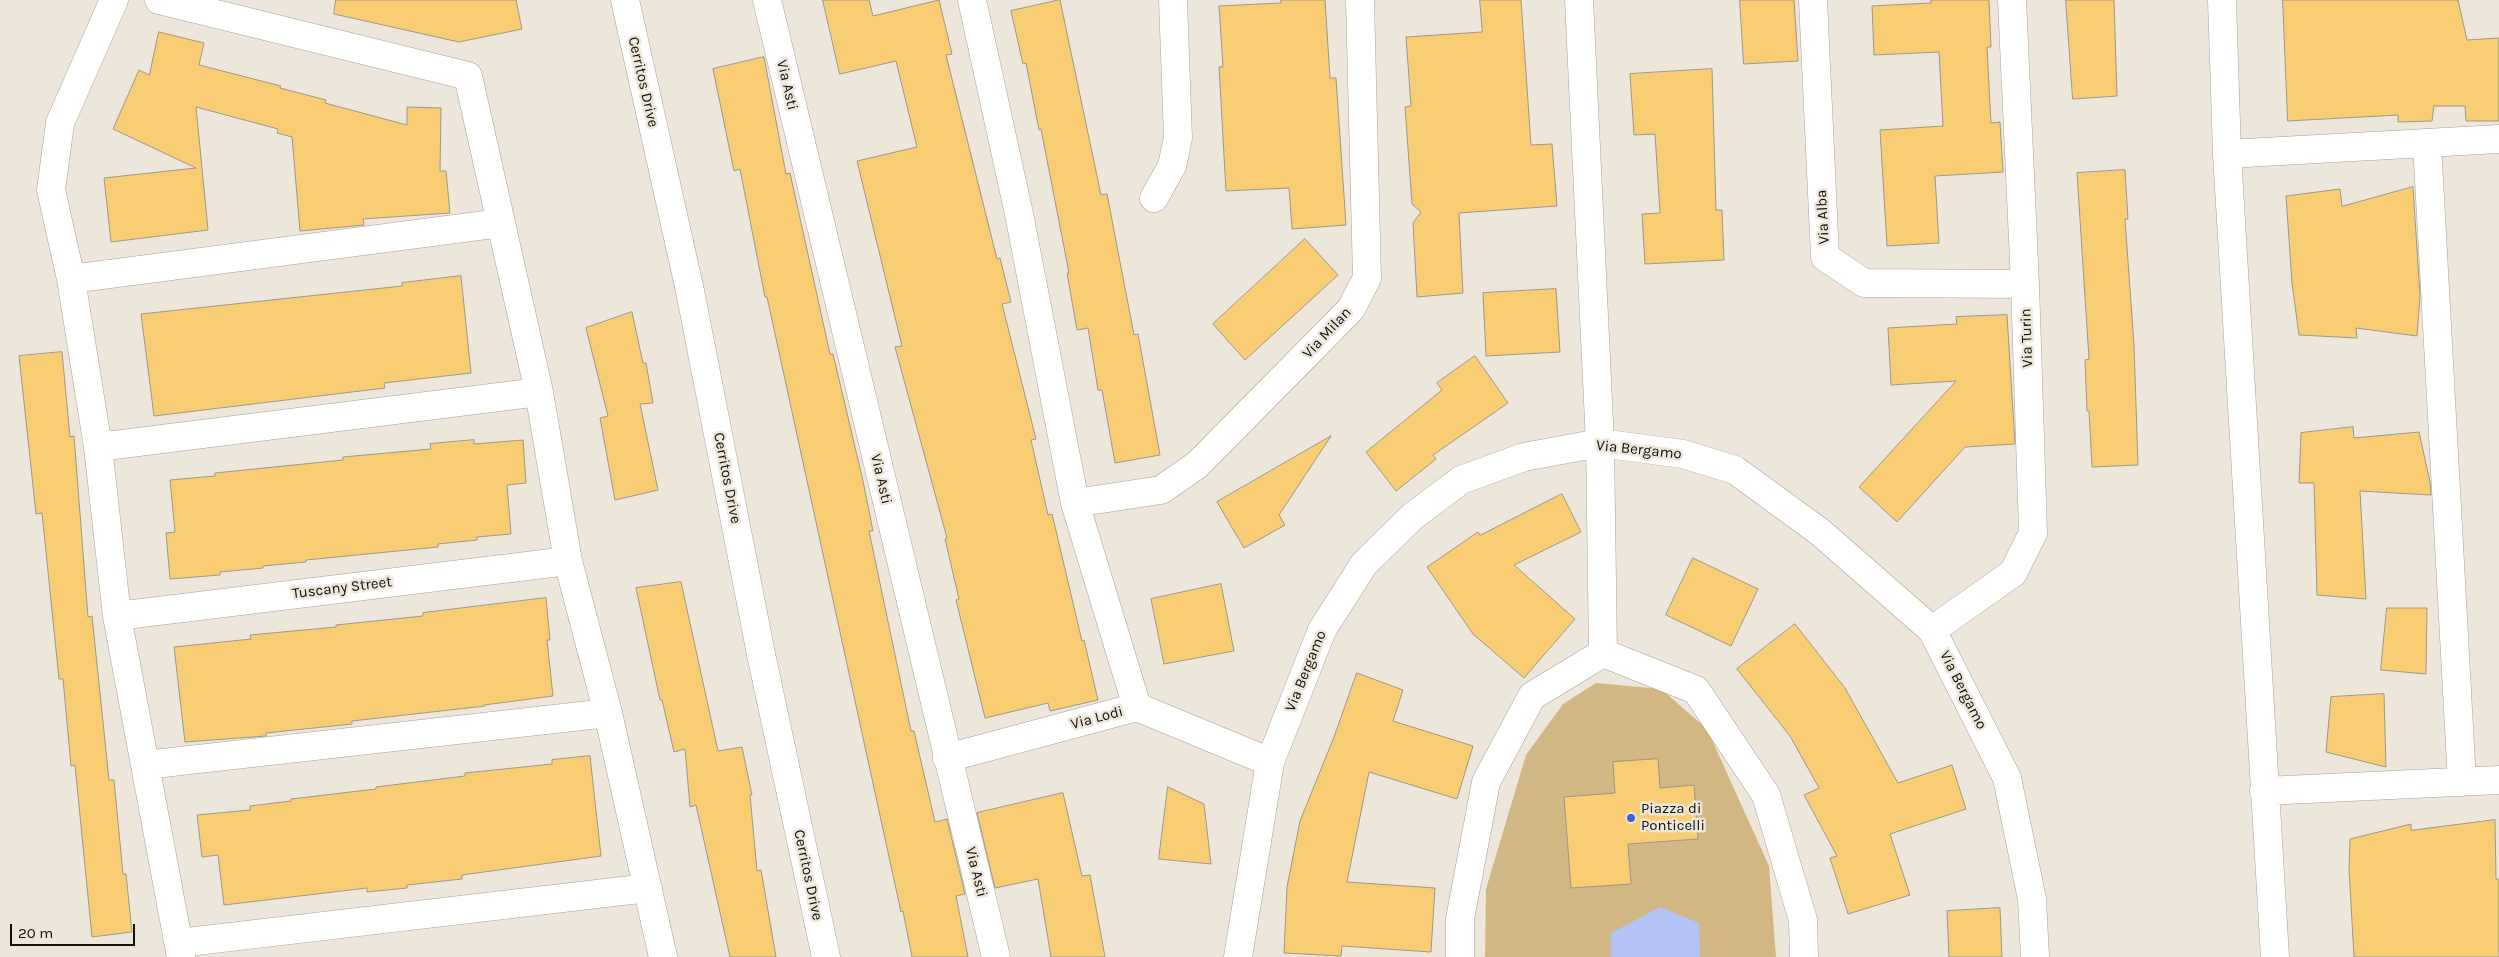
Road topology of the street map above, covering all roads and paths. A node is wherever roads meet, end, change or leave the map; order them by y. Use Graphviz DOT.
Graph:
graph roads {
  1 [pos="114,0"];
  2 [pos="159,0"];
  3 [pos="624,0"];
  4 [pos="767,0"];
  5 [pos="972,0"];
  6 [pos="1173,0"];
  7 [pos="1360,0"];
  8 [pos="1580,0"];
  9 [pos="1814,0"];
  10 [pos="2012,0"];
  11 [pos="2222,0"];
  12 [pos="2499,139"];
  13 [pos="2427,143"];
  14 [pos="2227,154"];
  15 [pos="1154,198"];
  16 [pos="501,223"];
  17 [pos="71,279"];
  18 [pos="2025,284"];
  19 [pos="538,392"];
  20 [pos="1600,443"];
  21 [pos="98,447"];
  22 [pos="1075,503"];
  23 [pos="568,561"];
  24 [pos="117,616"];
  25 [pos="1932,630"];
  26 [pos="1603,653"];
  27 [pos="1137,707"];
  28 [pos="608,713"];
  29 [pos="948,758"];
  30 [pos="1270,762"];
  31 [pos="145,765"];
  32 [pos="2499,780"];
  33 [pos="2462,782"];
  34 [pos="2264,791"];
  35 [pos="648,888"];
  36 [pos="180,950"];
  37 [pos="663,957"];
  38 [pos="826,957"];
  39 [pos="996,957"];
  40 [pos="1238,957"];
  41 [pos="1460,957"];
  42 [pos="1804,957"];
  43 [pos="2035,957"];
  44 [pos="2275,957"];
  1 -- 17 [label="street"];
  2 -- 16 [label="street"];
  3 -- 38 [label="street, Cerritos Drive"];
  4 -- 29 [label="street, Via Asti"];
  5 -- 22 [label="street"];
  6 -- 15 [label="street"];
  7 -- 22 [label="street, Via Milan"];
  8 -- 20 [label="street"];
  9 -- 18 [label="street, Via Alba"];
  10 -- 18 [label="street, Via Turin"];
  11 -- 14 [label="street"];
  12 -- 13 [label="street"];
  13 -- 14 [label="street"];
  13 -- 33 [label="street"];
  14 -- 34 [label="street"];
  16 -- 17 [label="street"];
  16 -- 19 [label="street"];
  17 -- 21 [label="street"];
  18 -- 25 [label="street, Via Turin"];
  19 -- 21 [label="street"];
  19 -- 23 [label="street"];
  20 -- 25 [label="street, Via Bergamo"];
  20 -- 26 [label="street"];
  20 -- 30 [label="street, Via Bergamo"];
  21 -- 24 [label="street"];
  22 -- 27 [label="street"];
  23 -- 24 [label="street, Tuscany Street"];
  23 -- 28 [label="street"];
  24 -- 31 [label="street"];
  25 -- 43 [label="street, Via Bergamo"];
  26 -- 41 [label="street"];
  26 -- 42 [label="street"];
  27 -- 29 [label="street, Via Lodi"];
  27 -- 30 [label="street, Via Lodi"];
  28 -- 31 [label="street"];
  28 -- 35 [label="street"];
  29 -- 39 [label="street, Via Asti"];
  30 -- 40 [label="street, Via Bergamo"];
  31 -- 36 [label="street"];
  32 -- 33 [label="street"];
  33 -- 34 [label="street"];
  34 -- 44 [label="street"];
  35 -- 36 [label="street"];
  35 -- 37 [label="street"];
}
